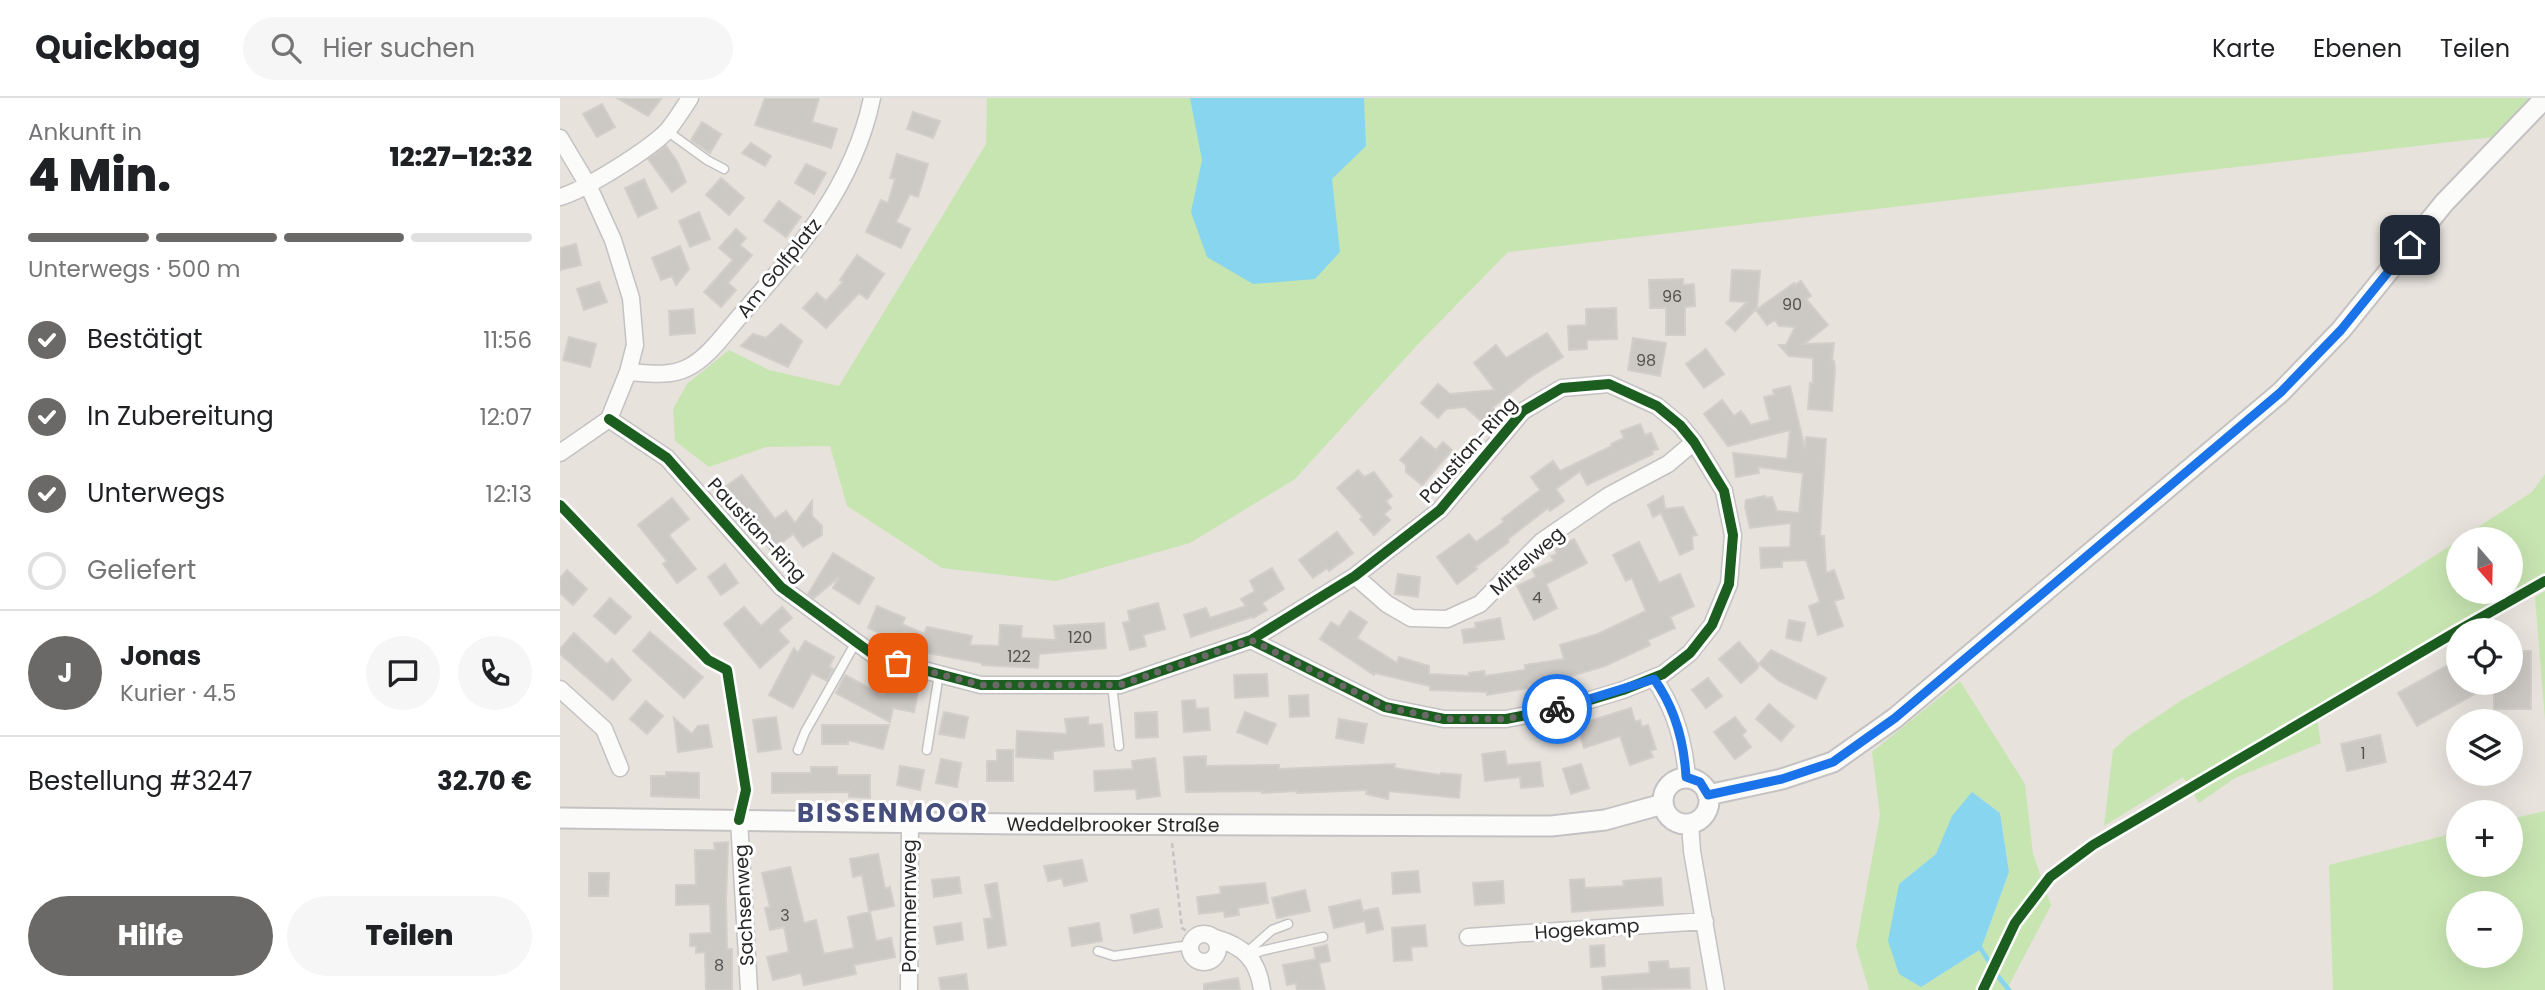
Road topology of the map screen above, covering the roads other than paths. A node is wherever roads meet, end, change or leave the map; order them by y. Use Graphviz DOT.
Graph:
graph roads {
  1 [pos="690,98"];
  2 [pos="872,98"];
  3 [pos="2545,99"];
  4 [pos="667,131"];
  5 [pos="560,138"];
  6 [pos="724,169"];
  7 [pos="588,185"];
  8 [pos="560,197"];
  9 [pos="628,372"];
  10 [pos="609,419"];
  11 [pos="1695,442"];
  12 [pos="560,453"];
  13 [pos="1355,576"];
  14 [pos="1251,640"];
  15 [pos="856,642"];
  16 [pos="939,674"];
  17 [pos="1654,679"];
  18 [pos="1112,685"];
  19 [pos="560,689"];
  20 [pos="1119,746"];
  21 [pos="798,750"];
  22 [pos="927,750"];
  23 [pos="620,768"];
  24 [pos="1686,777"];
  25 [pos="1708,795"];
  26 [pos="1663,804"];
  27 [pos="560,818"];
  28 [pos="739,820"];
  29 [pos="909,821"];
  30 [pos="1690,824"];
  31 [pos="1704,921"];
  32 [pos="1288,924"];
  33 [pos="1323,937"];
  34 [pos="1468,937"];
  35 [pos="1201,939"];
  36 [pos="1098,951"];
  37 [pos="1247,955"];
  38 [pos="749,990"];
  39 [pos="909,990"];
  40 [pos="1262,990"];
  41 [pos="1716,990"];
  1 -- 4 [label="street"];
  2 -- 9 [label="street, Am Golfplatz"];
  3 -- 25 [label="street"];
  4 -- 6 [label="lane"];
  4 -- 7 [label="street"];
  5 -- 7 [label="street"];
  7 -- 8 [label="street"];
  7 -- 9 [label="street"];
  9 -- 10 [label="street"];
  10 -- 12 [label="street"];
  10 -- 15 [label="street, Paustian-Ring"];
  11 -- 13 [label="street, Mittelweg"];
  11 -- 13 [label="street, Paustian-Ring"];
  11 -- 17 [label="street, Paustian-Ring"];
  13 -- 14 [label="street, Paustian-Ring"];
  14 -- 17 [label="street, Paustian-Ring"];
  14 -- 18 [label="street, Paustian-Ring"];
  15 -- 16 [label="street, Paustian-Ring"];
  15 -- 21 [label="lane"];
  16 -- 18 [label="street, Paustian-Ring"];
  16 -- 22 [label="lane"];
  17 -- 24 [label="street"];
  18 -- 20 [label="lane"];
  19 -- 23 [label="street"];
  24 -- 25 [label="street"];
  24 -- 26 [label="street"];
  25 -- 30 [label="street"];
  26 -- 29 [label="street, Weddelbrooker Straße"];
  26 -- 30 [label="street"];
  27 -- 28 [label="street, Weddelbrooker Straße"];
  28 -- 29 [label="street, Weddelbrooker Straße"];
  28 -- 38 [label="street, Sachsenweg"];
  29 -- 39 [label="street, Pommernweg"];
  30 -- 31 [label="street"];
  31 -- 34 [label="street, Hogekamp"];
  31 -- 41 [label="street"];
  32 -- 37 [label="lane"];
  33 -- 37 [label="lane"];
  35 -- 36 [label="lane"];
  35 -- 37 [label="street"];
  37 -- 40 [label="street"];
}
